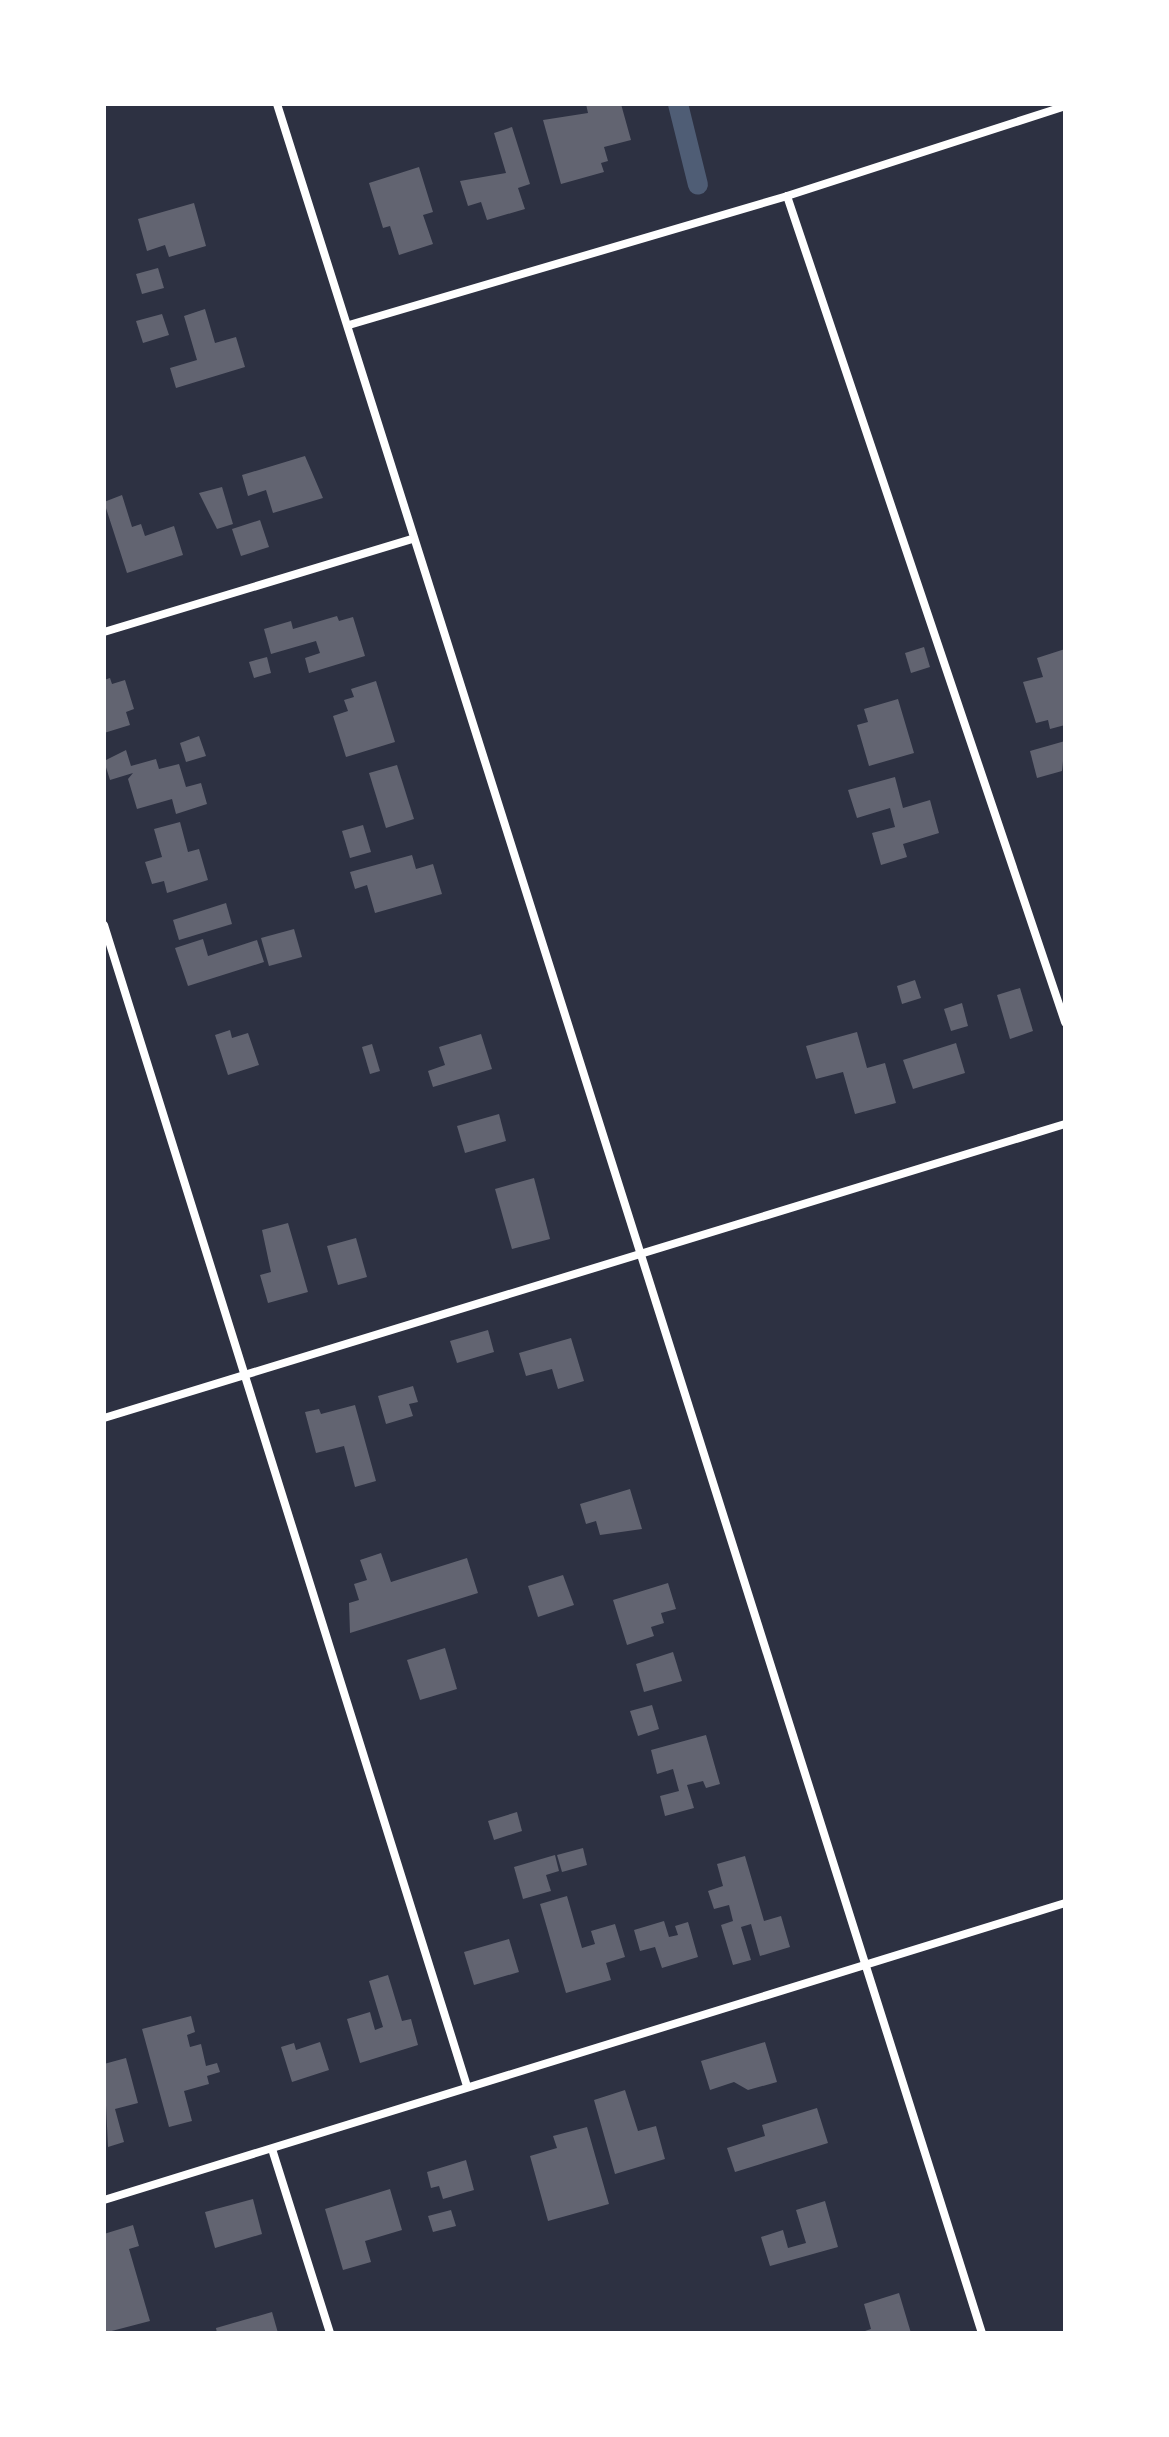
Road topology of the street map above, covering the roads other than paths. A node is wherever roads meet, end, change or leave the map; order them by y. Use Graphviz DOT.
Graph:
graph roads {
  1 [pos="277,104"];
  2 [pos="1065,106"];
  3 [pos="787,196"];
  4 [pos="349,325"];
  5 [pos="413,539"];
  6 [pos="104,632"];
  7 [pos="104,925"];
  8 [pos="1065,1022"];
  9 [pos="1065,1124"];
  10 [pos="639,1256"];
  11 [pos="241,1374"];
  12 [pos="104,1418"];
  13 [pos="1065,1903"];
  14 [pos="864,1966"];
  15 [pos="467,2086"];
  16 [pos="272,2149"];
  17 [pos="104,2200"];
  18 [pos="330,2333"];
  19 [pos="982,2333"];
  1 -- 4 [label="street"];
  2 -- 3 [label="street"];
  3 -- 4 [label="street"];
  3 -- 8 [label="street"];
  4 -- 5 [label="street"];
  5 -- 6 [label="street"];
  5 -- 10 [label="street"];
  7 -- 11 [label="street"];
  9 -- 10 [label="street"];
  10 -- 11 [label="street"];
  10 -- 14 [label="street"];
  11 -- 12 [label="street"];
  11 -- 15 [label="street"];
  13 -- 14 [label="street"];
  14 -- 15 [label="street"];
  14 -- 19 [label="street"];
  15 -- 16 [label="street"];
  16 -- 17 [label="street"];
  16 -- 18 [label="street"];
}
